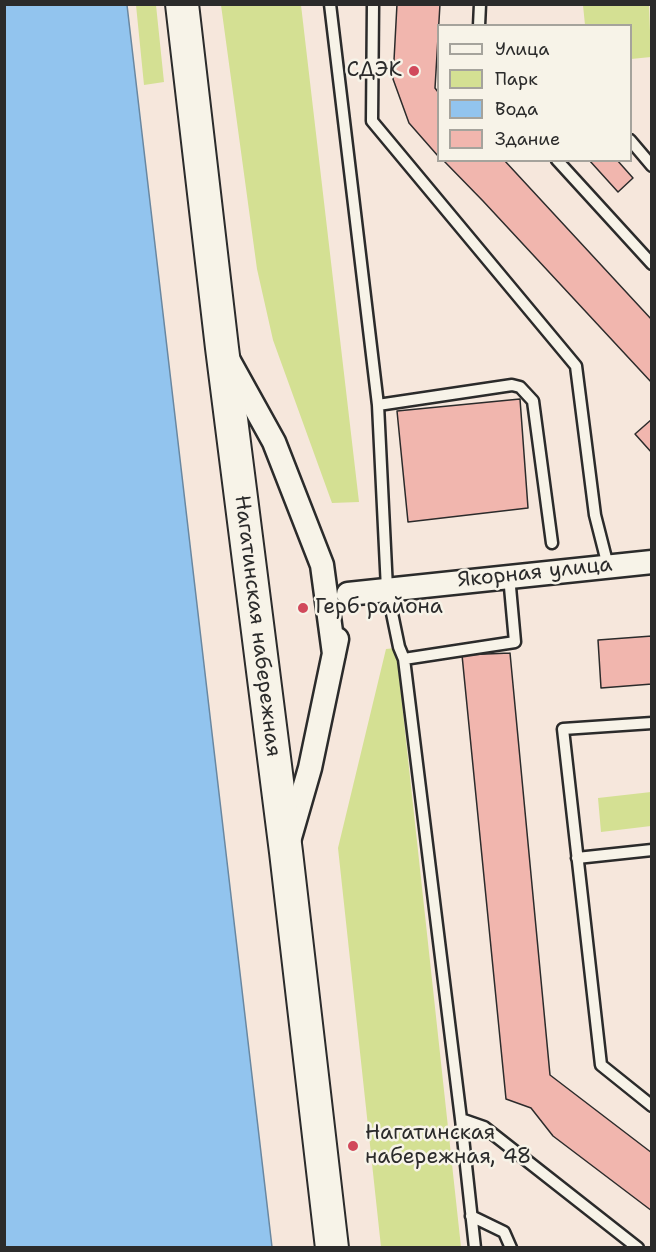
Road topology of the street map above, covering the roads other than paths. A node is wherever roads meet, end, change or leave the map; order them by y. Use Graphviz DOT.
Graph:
graph roads {
  1 [pos="182,4"];
  2 [pos="330,4"];
  3 [pos="373,4"];
  4 [pos="480,4"];
  5 [pos="479,24"];
  6 [pos="632,142"];
  7 [pos="558,162"];
  8 [pos="651,165"];
  9 [pos="651,264"];
  10 [pos="222,348"];
  11 [pos="378,405"];
  12 [pos="274,442"];
  13 [pos="236,459"];
  14 [pos="552,543"];
  15 [pos="651,562"];
  16 [pos="322,565"];
  17 [pos="608,566"];
  18 [pos="509,576"];
  19 [pos="387,589"];
  20 [pos="348,594"];
  21 [pos="334,654"];
  22 [pos="404,659"];
  23 [pos="651,723"];
  24 [pos="275,761"];
  25 [pos="310,768"];
  26 [pos="651,850"];
  27 [pos="286,852"];
  28 [pos="577,858"];
  29 [pos="651,1106"];
  30 [pos="461,1119"];
  31 [pos="471,1216"];
  32 [pos="332,1248"];
  33 [pos="475,1248"];
  34 [pos="511,1248"];
  35 [pos="638,1248"];
  1 -- 10 [label="street, Нагатинская набережная"];
  2 -- 11 [label="lane"];
  3 -- 17 [label="lane"];
  4 -- 5 [label="lane"];
  6 -- 8 [label="lane"];
  7 -- 9 [label="lane"];
  10 -- 12 [label="street"];
  10 -- 13 [label="street, Нагатинская набережная"];
  11 -- 14 [label="lane"];
  11 -- 19 [label="lane"];
  12 -- 13 [label="street"];
  12 -- 16 [label="street"];
  13 -- 24 [label="street, Нагатинская набережная"];
  15 -- 17 [label="street, Якорная улица"];
  16 -- 20 [label="street"];
  16 -- 21 [label="street"];
  17 -- 18 [label="street, Якорная улица"];
  18 -- 19 [label="street, Якорная улица"];
  18 -- 22 [label="lane"];
  19 -- 20 [label="street, Якорная улица"];
  19 -- 22 [label="lane"];
  20 -- 21 [label="street"];
  21 -- 25 [label="street"];
  22 -- 30 [label="lane"];
  23 -- 28 [label="lane"];
  24 -- 25 [label="street"];
  24 -- 27 [label="street, Нагатинская набережная"];
  25 -- 27 [label="street"];
  26 -- 28 [label="lane"];
  27 -- 32 [label="street, Нагатинская набережная"];
  28 -- 29 [label="lane"];
  30 -- 31 [label="lane"];
  30 -- 35 [label="lane"];
  31 -- 33 [label="lane"];
  31 -- 34 [label="lane"];
}
